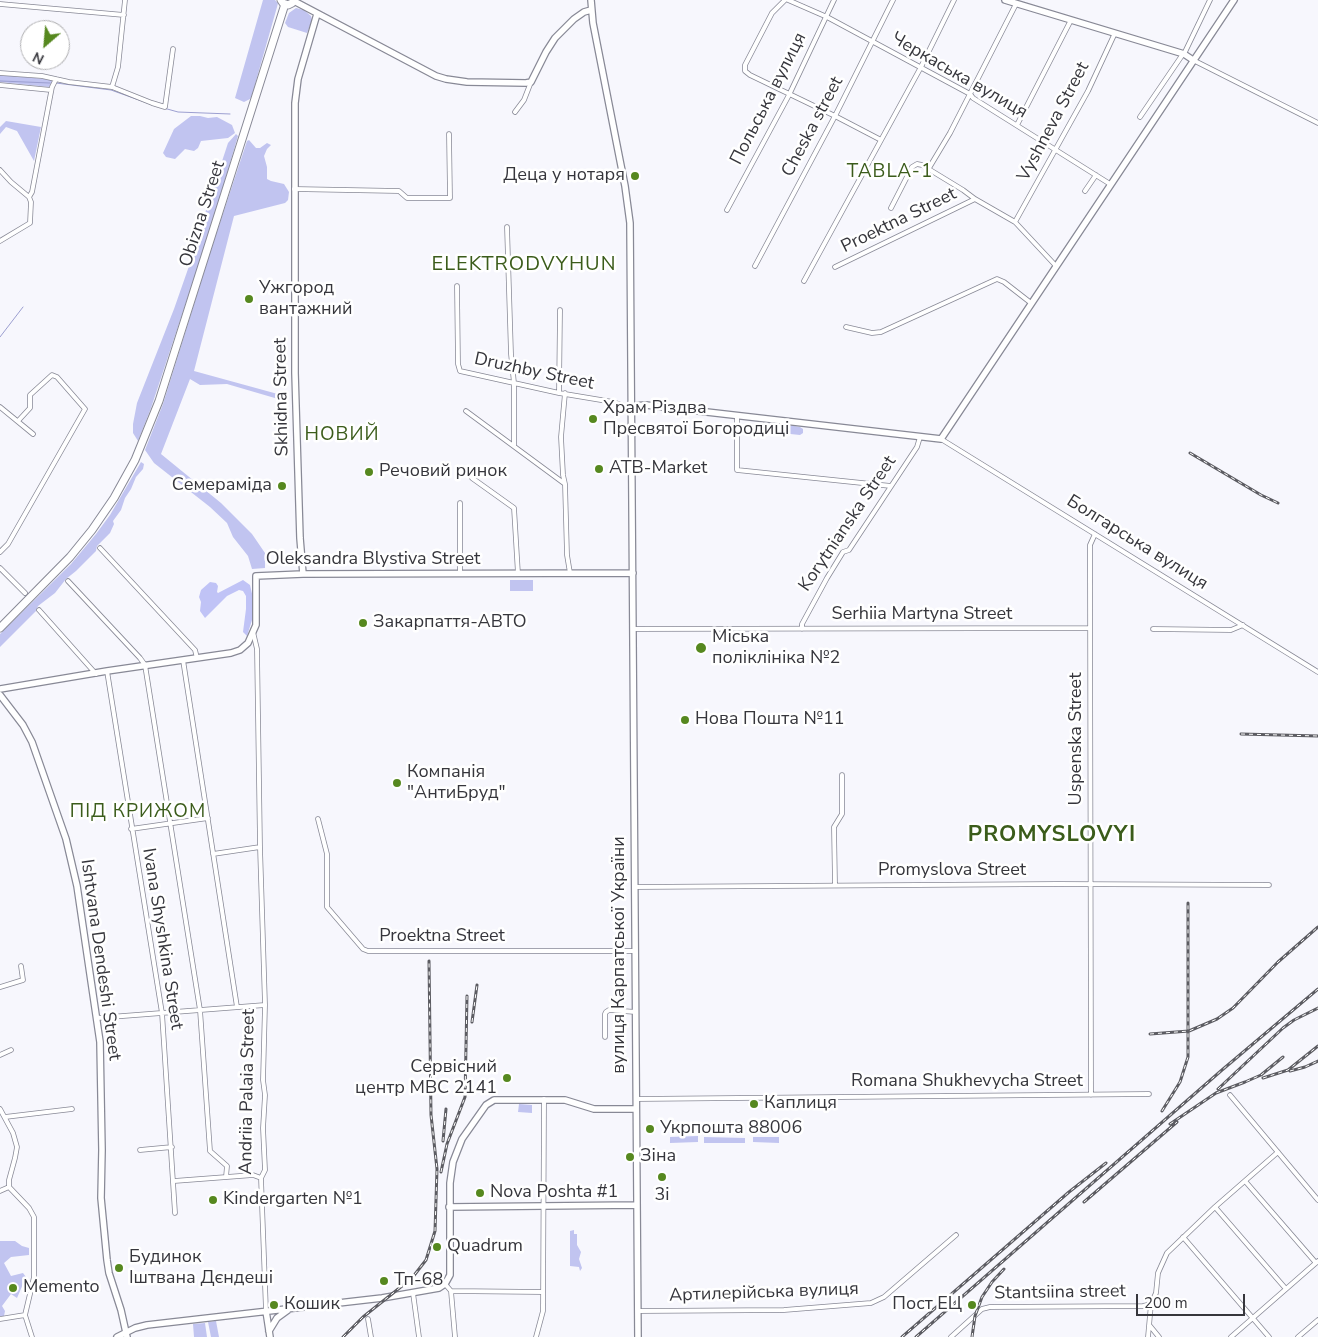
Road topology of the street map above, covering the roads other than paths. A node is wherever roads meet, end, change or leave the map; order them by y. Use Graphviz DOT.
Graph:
graph roads {
  1 [pos="126,0"];
  2 [pos="591,0"];
  3 [pos="787,0"];
  4 [pos="834,0"];
  5 [pos="893,0"];
  6 [pos="954,0"];
  7 [pos="1005,0"];
  8 [pos="1210,0"];
  9 [pos="1234,0"];
  10 [pos="294,1"];
  11 [pos="283,2"];
  12 [pos="0,4"];
  13 [pos="1016,4"];
  14 [pos="591,13"];
  15 [pos="317,14"];
  16 [pos="124,15"];
  17 [pos="827,17"];
  18 [pos="1071,20"];
  19 [pos="1115,33"];
  20 [pos="872,41"];
  21 [pos="174,49"];
  22 [pos="1184,54"];
  23 [pos="1194,60"];
  24 [pos="921,67"];
  25 [pos="0,73"];
  26 [pos="56,80"];
  27 [pos="531,82"];
  28 [pos="0,85"];
  29 [pos="112,87"];
  30 [pos="51,90"];
  31 [pos="970,94"];
  32 [pos="789,95"];
  33 [pos="515,112"];
  34 [pos="835,116"];
  35 [pos="1140,117"];
  36 [pos="1318,123"];
  37 [pos="1017,126"];
  38 [pos="449,134"];
  39 [pos="881,140"];
  40 [pos="1055,150"];
  41 [pos="929,168"];
  42 [pos="0,170"];
  43 [pos="1096,175"];
  44 [pos="1110,184"];
  45 [pos="294,189"];
  46 [pos="1085,191"];
  47 [pos="29,197"];
  48 [pos="974,199"];
  49 [pos="891,208"];
  50 [pos="727,210"];
  51 [pos="1015,222"];
  52 [pos="507,227"];
  53 [pos="0,241"];
  54 [pos="755,266"];
  55 [pos="1056,266"];
  56 [pos="835,267"];
  57 [pos="804,280"];
  58 [pos="457,286"];
  59 [pos="1031,303"];
  60 [pos="560,310"];
  61 [pos="846,327"];
  62 [pos="514,383"];
  63 [pos="562,393"];
  64 [pos="632,406"];
  65 [pos="0,407"];
  66 [pos="466,411"];
  67 [pos="737,416"];
  68 [pos="18,421"];
  69 [pos="33,434"];
  70 [pos="920,437"];
  71 [pos="941,440"];
  72 [pos="514,446"];
  73 [pos="472,478"];
  74 [pos="565,484"];
  75 [pos="891,486"];
  76 [pos="460,503"];
  77 [pos="1095,534"];
  78 [pos="100,548"];
  79 [pos="0,552"];
  80 [pos="0,568"];
  81 [pos="633,573"];
  82 [pos="303,574"];
  83 [pos="460,574"];
  84 [pos="518,574"];
  85 [pos="570,574"];
  86 [pos="68,581"];
  87 [pos="25,593"];
  88 [pos="39,610"];
  89 [pos="1243,625"];
  90 [pos="0,628"];
  91 [pos="1090,628"];
  92 [pos="633,629"];
  93 [pos="802,629"];
  94 [pos="1153,629"];
  95 [pos="253,632"];
  96 [pos="198,658"];
  97 [pos="183,660"];
  98 [pos="145,665"];
  99 [pos="107,671"];
  100 [pos="1318,672"];
  101 [pos="96,674"];
  102 [pos="0,689"];
  103 [pos="0,695"];
  104 [pos="842,775"];
  105 [pos="208,818"];
  106 [pos="318,819"];
  107 [pos="170,824"];
  108 [pos="131,829"];
  109 [pos="260,847"];
  110 [pos="213,854"];
  111 [pos="1091,884"];
  112 [pos="835,885"];
  113 [pos="1269,885"];
  114 [pos="635,887"];
  115 [pos="635,951"];
  116 [pos="21,966"];
  117 [pos="0,987"];
  118 [pos="265,1005"];
  119 [pos="237,1007"];
  120 [pos="200,1010"];
  121 [pos="636,1012"];
  122 [pos="162,1013"];
  123 [pos="97,1018"];
  124 [pos="605,1037"];
  125 [pos="11,1050"];
  126 [pos="0,1055"];
  127 [pos="1091,1094"];
  128 [pos="1149,1094"];
  129 [pos="1230,1095"];
  130 [pos="636,1099"];
  131 [pos="544,1100"];
  132 [pos="0,1109"];
  133 [pos="72,1109"];
  134 [pos="636,1109"];
  135 [pos="5,1117"];
  136 [pos="172,1147"];
  137 [pos="140,1150"];
  138 [pos="1278,1152"];
  139 [pos="226,1177"];
  140 [pos="261,1178"];
  141 [pos="174,1181"];
  142 [pos="1244,1181"];
  143 [pos="9,1188"];
  144 [pos="0,1190"];
  145 [pos="1317,1198"];
  146 [pos="637,1205"];
  147 [pos="544,1206"];
  148 [pos="449,1207"];
  149 [pos="1215,1207"];
  150 [pos="175,1212"];
  151 [pos="956,1235"];
  152 [pos="1183,1236"];
  153 [pos="1317,1262"];
  154 [pos="445,1284"];
  155 [pos="1286,1289"];
  156 [pos="451,1291"];
  157 [pos="543,1292"];
  158 [pos="413,1293"];
  159 [pos="1151,1304"];
  160 [pos="290,1309"];
  161 [pos="266,1311"];
  162 [pos="638,1311"];
  163 [pos="25,1315"];
  164 [pos="368,1318"];
  165 [pos="1253,1318"];
  166 [pos="0,1319"];
  167 [pos="1318,1320"];
  168 [pos="1150,1326"];
  169 [pos="127,1334"];
  170 [pos="269,1334"];
  171 [pos="32,1337"];
  172 [pos="117,1337"];
  173 [pos="371,1337"];
  174 [pos="419,1337"];
  175 [pos="455,1337"];
  176 [pos="536,1337"];
  177 [pos="638,1337"];
  178 [pos="951,1337"];
  179 [pos="1148,1337"];
  180 [pos="1159,1337"];
  181 [pos="1231,1337"];
  182 [pos="1269,1337"];
  183 [pos="1298,1337"];
  1 -- 16 [label="street"];
  2 -- 14 [label="street"];
  3 -- 17 [label="street, Черкаська вулиця"];
  3 -- 32 [label="street"];
  4 -- 17 [label="street, Польська вулиця"];
  5 -- 20 [label="street, Cheska street"];
  6 -- 24 [label="street"];
  7 -- 13 [label="street"];
  8 -- 22 [label="street"];
  9 -- 23 [label="street"];
  10 -- 11 [label="highway"];
  10 -- 15 [label="street"];
  11 -- 90 [label="highway, Obizna Street"];
  12 -- 16 [label="street"];
  13 -- 18 [label="street"];
  13 -- 31 [label="street"];
  14 -- 27 [label="street"];
  14 -- 64 [label="street, вулиця Карпатської України"];
  15 -- 27 [label="street"];
  15 -- 45 [label="street, Skhidna Street"];
  16 -- 29 [label="street"];
  17 -- 20 [label="street, Черкаська вулиця"];
  17 -- 32 [label="street, Польська вулиця"];
  18 -- 19 [label="street"];
  18 -- 37 [label="street"];
  19 -- 22 [label="street"];
  19 -- 40 [label="street, Vyshneva Street"];
  20 -- 24 [label="street, Черкаська вулиця"];
  20 -- 34 [label="street, Cheska street"];
  21 -- 29 [label="street"];
  22 -- 23 [label="street"];
  22 -- 35 [label="street"];
  23 -- 36 [label="street"];
  23 -- 44 [label="street"];
  24 -- 31 [label="street, Черкаська вулиця"];
  24 -- 39 [label="street"];
  25 -- 26 [label="street"];
  26 -- 29 [label="street"];
  26 -- 30 [label="street"];
  27 -- 33 [label="street"];
  28 -- 30 [label="street"];
  30 -- 47 [label="street"];
  31 -- 37 [label="street, Черкаська вулиця"];
  31 -- 41 [label="street"];
  32 -- 34 [label="street"];
  32 -- 50 [label="street, Польська вулиця"];
  34 -- 39 [label="street"];
  34 -- 54 [label="street, Cheska street"];
  37 -- 40 [label="street, Черкаська вулиця"];
  38 -- 45 [label="street"];
  39 -- 57 [label="street"];
  40 -- 43 [label="street, Черкаська вулиця"];
  40 -- 51 [label="street, Vyshneva Street"];
  41 -- 48 [label="street"];
  41 -- 49 [label="street"];
  42 -- 47 [label="street"];
  43 -- 44 [label="street, Черкаська вулиця"];
  43 -- 46 [label="street"];
  44 -- 55 [label="street"];
  45 -- 82 [label="street, Skhidna Street"];
  47 -- 53 [label="street"];
  48 -- 51 [label="street"];
  48 -- 56 [label="street, Proektna Street"];
  51 -- 55 [label="street"];
  52 -- 62 [label="street"];
  55 -- 59 [label="street"];
  58 -- 62 [label="street, Druzhby Street"];
  59 -- 61 [label="street"];
  59 -- 71 [label="street"];
  60 -- 63 [label="street"];
  62 -- 63 [label="street, Druzhby Street"];
  62 -- 72 [label="street"];
  63 -- 64 [label="street, Druzhby Street"];
  63 -- 74 [label="street"];
  64 -- 67 [label="street, Korytnianska Street"];
  64 -- 81 [label="street, вулиця Карпатської України"];
  65 -- 68 [label="street"];
  66 -- 72 [label="street"];
  67 -- 70 [label="street, Korytnianska Street"];
  67 -- 75 [label="street"];
  68 -- 69 [label="street"];
  68 -- 79 [label="street"];
  70 -- 71 [label="street, Korytnianska Street"];
  70 -- 75 [label="street, Korytnianska Street"];
  71 -- 77 [label="street, Болгарська вулиця"];
  72 -- 74 [label="street"];
  73 -- 84 [label="street"];
  74 -- 85 [label="street"];
  75 -- 93 [label="street, Korytnianska Street"];
  76 -- 83 [label="street"];
  77 -- 89 [label="street, Болгарська вулиця"];
  77 -- 91 [label="street, Uspenska Street"];
  78 -- 96 [label="street"];
  80 -- 87 [label="street"];
  81 -- 85 [label="street, Oleksandra Blystiva Street"];
  81 -- 92 [label="street, вулиця Карпатської України"];
  82 -- 83 [label="street, Oleksandra Blystiva Street"];
  82 -- 95 [label="street, Oleksandra Blystiva Street"];
  83 -- 84 [label="street, Oleksandra Blystiva Street"];
  84 -- 85 [label="street, Oleksandra Blystiva Street"];
  86 -- 98 [label="street"];
  88 -- 101 [label="street"];
  89 -- 94 [label="street"];
  89 -- 100 [label="street, Болгарська вулиця"];
  91 -- 93 [label="street, Serhiia Martyna Street"];
  91 -- 111 [label="street, Uspenska Street"];
  92 -- 93 [label="street, Serhiia Martyna Street"];
  92 -- 114 [label="street, вулиця Карпатської України"];
  95 -- 96 [label="street"];
  95 -- 109 [label="street, Andriia Palaia Street"];
  96 -- 97 [label="street"];
  97 -- 98 [label="street"];
  97 -- 105 [label="street"];
  98 -- 99 [label="street"];
  98 -- 107 [label="street"];
  99 -- 101 [label="street"];
  99 -- 108 [label="street, Ivana Shyshkina Street"];
  101 -- 102 [label="street"];
  103 -- 123 [label="street, Ishtvana Dendeshi Street"];
  104 -- 112 [label="street"];
  105 -- 107 [label="street"];
  105 -- 110 [label="street"];
  106 -- 115 [label="street, Proektna Street"];
  107 -- 108 [label="street"];
  107 -- 120 [label="street"];
  108 -- 122 [label="street, Ivana Shyshkina Street"];
  109 -- 110 [label="street"];
  109 -- 118 [label="street, Andriia Palaia Street"];
  110 -- 119 [label="street"];
  111 -- 112 [label="street, Promyslova Street"];
  111 -- 113 [label="street, Promyslova Street"];
  111 -- 127 [label="street, Uspenska Street"];
  112 -- 114 [label="street, Promyslova Street"];
  114 -- 115 [label="street, вулиця Карпатської України"];
  115 -- 121 [label="street, вулиця Карпатської України"];
  116 -- 117 [label="street"];
  118 -- 119 [label="street"];
  118 -- 140 [label="street, Andriia Palaia Street"];
  119 -- 120 [label="street"];
  120 -- 122 [label="street"];
  120 -- 139 [label="street"];
  121 -- 124 [label="street"];
  121 -- 130 [label="street, вулиця Карпатської України"];
  122 -- 123 [label="street"];
  122 -- 136 [label="street, Ivana Shyshkina Street"];
  123 -- 169 [label="street, Ishtvana Dendeshi Street"];
  125 -- 126 [label="street"];
  127 -- 128 [label="street, Romana Shukhevycha Street"];
  127 -- 130 [label="street, Romana Shukhevycha Street"];
  129 -- 138 [label="street"];
  130 -- 134 [label="street, вулиця Карпатської України"];
  131 -- 134 [label="street"];
  131 -- 147 [label="street"];
  131 -- 148 [label="street"];
  132 -- 135 [label="street"];
  133 -- 135 [label="street"];
  134 -- 146 [label="street, вулиця Карпатської України"];
  135 -- 143 [label="street"];
  136 -- 137 [label="street"];
  136 -- 141 [label="street, Ivana Shyshkina Street"];
  138 -- 142 [label="street"];
  138 -- 145 [label="street"];
  139 -- 140 [label="street"];
  139 -- 141 [label="street"];
  140 -- 161 [label="street, Andriia Palaia Street"];
  141 -- 150 [label="street, Ivana Shyshkina Street"];
  142 -- 149 [label="street"];
  142 -- 153 [label="street"];
  143 -- 144 [label="street"];
  143 -- 163 [label="street"];
  146 -- 147 [label="street"];
  146 -- 162 [label="street, вулиця Карпатської України"];
  147 -- 148 [label="street"];
  147 -- 157 [label="street"];
  148 -- 154 [label="street"];
  149 -- 152 [label="street"];
  149 -- 155 [label="street"];
  151 -- 162 [label="street, Артилерійська вулиця"];
  152 -- 159 [label="street"];
  152 -- 165 [label="street"];
  153 -- 155 [label="street"];
  154 -- 156 [label="street"];
  154 -- 158 [label="street"];
  155 -- 165 [label="street"];
  156 -- 157 [label="street"];
  156 -- 175 [label="street"];
  157 -- 176 [label="street"];
  158 -- 160 [label="street"];
  158 -- 174 [label="street"];
  159 -- 168 [label="street"];
  159 -- 178 [label="street, Stantsiina street"];
  160 -- 161 [label="street"];
  160 -- 170 [label="street"];
  161 -- 169 [label="street"];
  161 -- 170 [label="street, Andriia Palaia Street"];
  162 -- 177 [label="street, вулиця Карпатської України"];
  163 -- 166 [label="street"];
  163 -- 171 [label="street"];
  164 -- 173 [label="street"];
  165 -- 181 [label="street"];
  165 -- 182 [label="street"];
  167 -- 183 [label="street"];
  168 -- 179 [label="street"];
  168 -- 180 [label="street"];
  169 -- 172 [label="street"];
}
